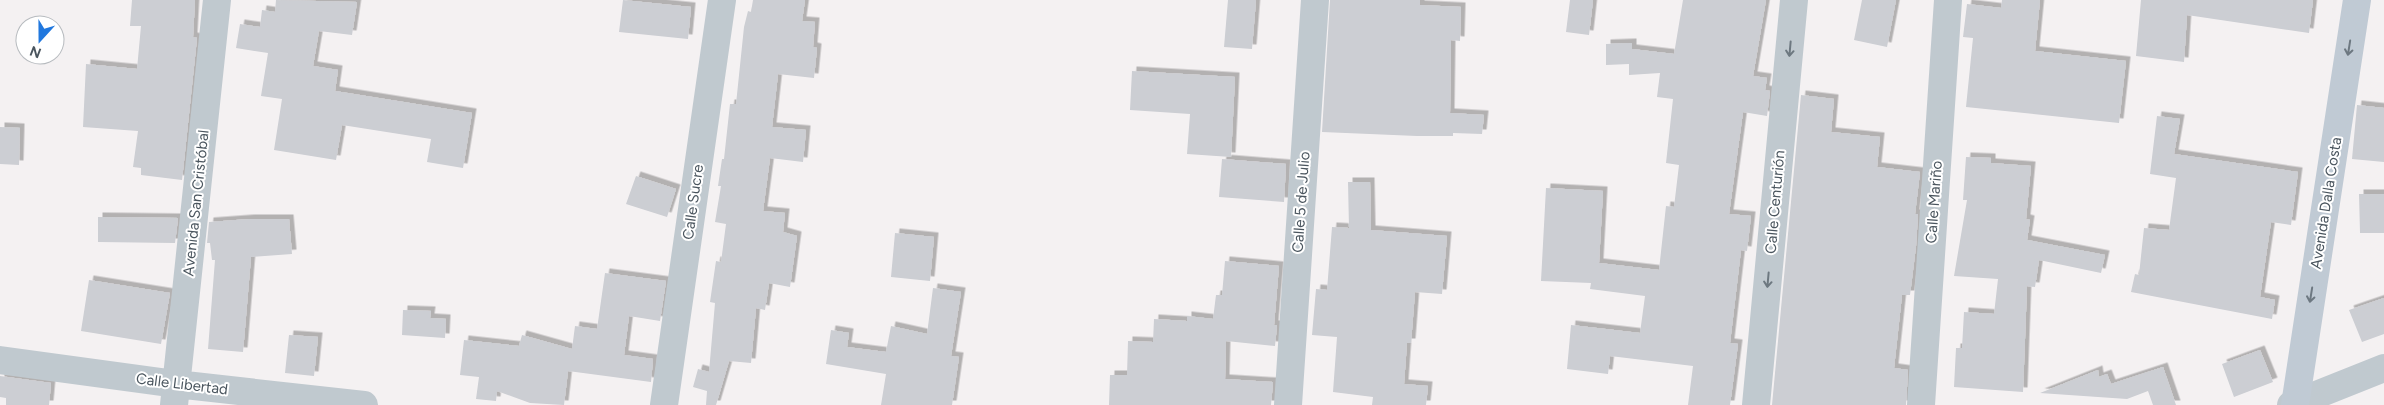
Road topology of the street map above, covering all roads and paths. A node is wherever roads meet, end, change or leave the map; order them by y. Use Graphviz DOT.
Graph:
graph roads {
  1 [pos="217,0"];
  2 [pos="722,0"];
  3 [pos="1315,0"];
  4 [pos="1794,0"];
  5 [pos="1948,0"];
  6 [pos="2357,0"];
  7 [pos="0,360"];
  8 [pos="2384,368"];
  9 [pos="175,395"];
  10 [pos="364,405"];
  11 [pos="664,405"];
  12 [pos="1288,405"];
  13 [pos="1756,405"];
  14 [pos="1921,405"];
  15 [pos="2294,405"];
  1 -- 9 [label="street, Avenida San Cristóbal"];
  2 -- 11 [label="street, Calle Sucre"];
  3 -- 12 [label="street, Calle 5 de Julio"];
  4 -- 13 [label="street, Calle Centurión, one-way"];
  5 -- 14 [label="street, Calle Mariño"];
  6 -- 15 [label="main road, Avenida Dalla Costa, one-way"];
  7 -- 9 [label="street, Calle Libertad"];
  8 -- 15 [label="street"];
  9 -- 10 [label="street, Calle Libertad"];
}
